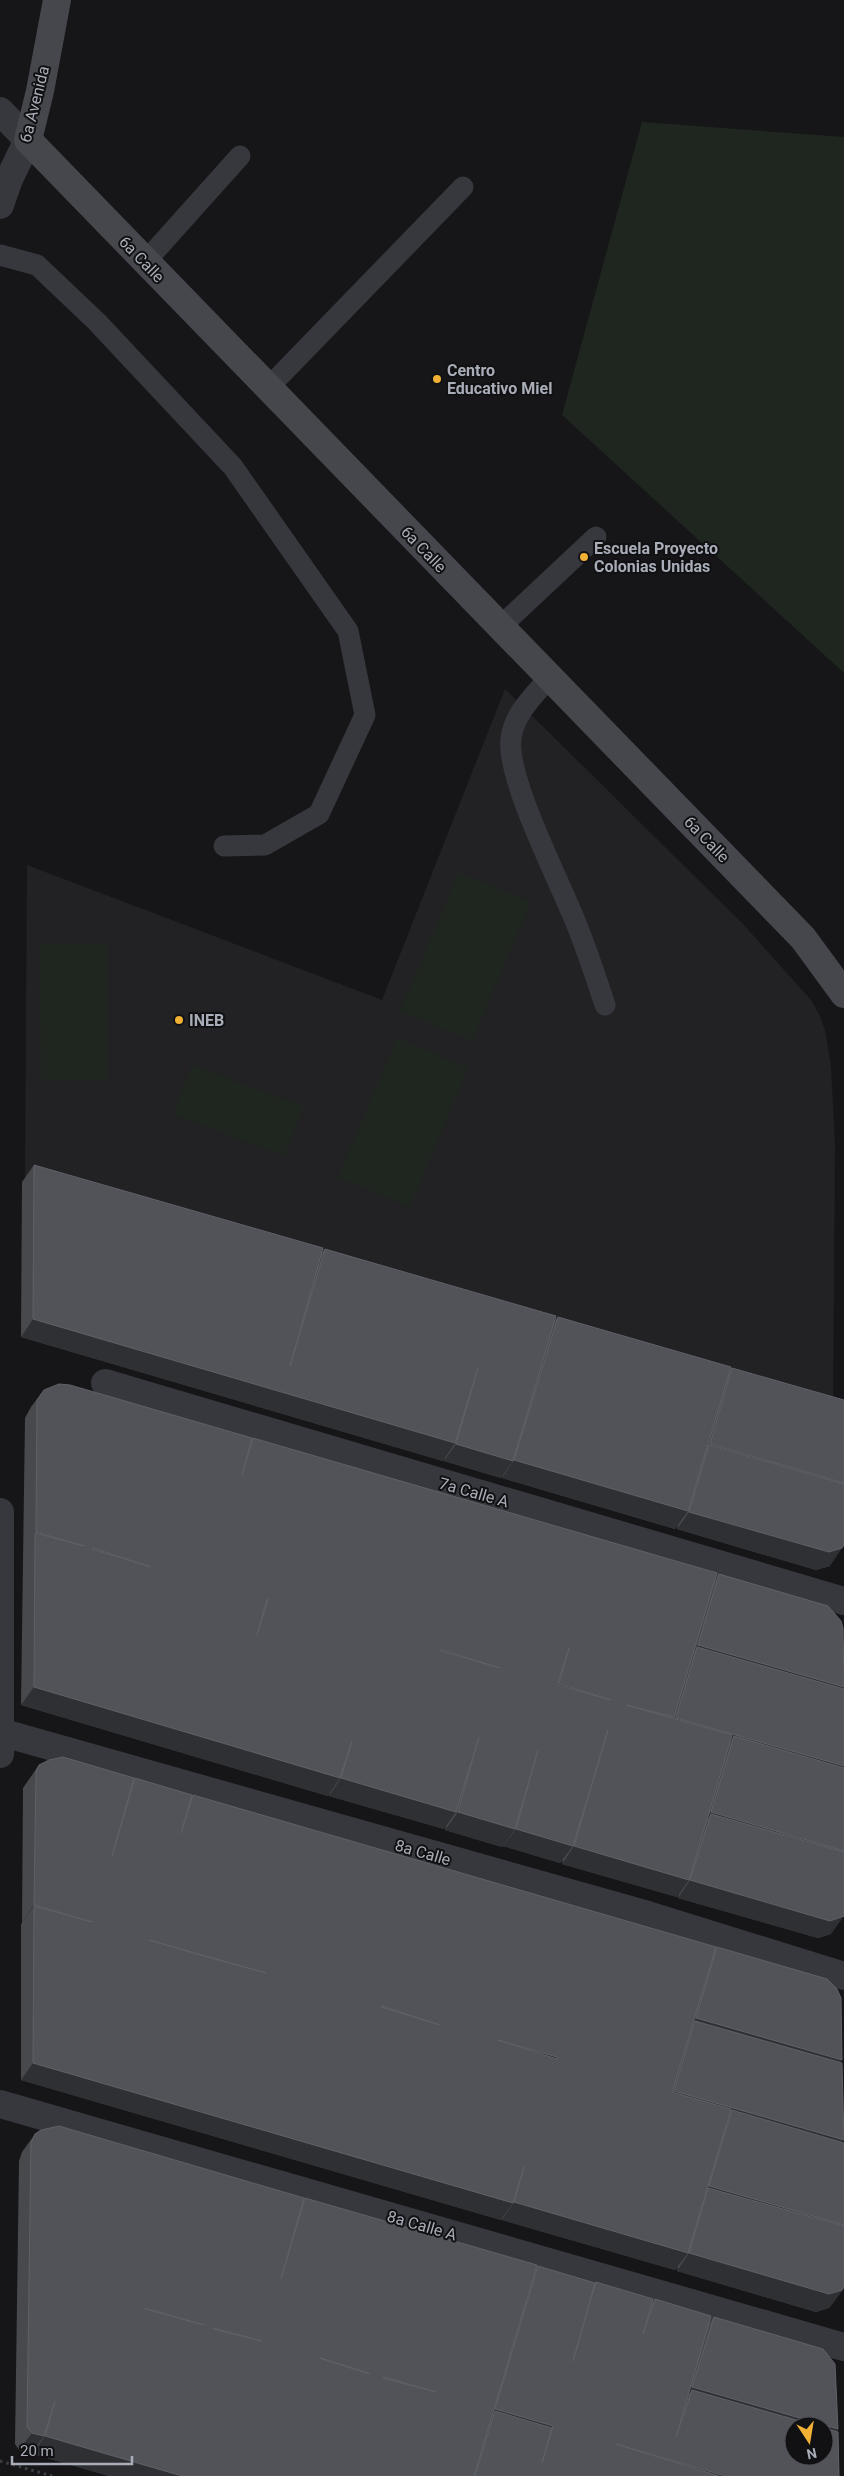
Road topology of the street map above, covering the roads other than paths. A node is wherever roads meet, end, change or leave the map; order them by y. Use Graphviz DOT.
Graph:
graph roads {
  1 [pos="57,0"];
  2 [pos="0,111"];
  3 [pos="28,140"];
  4 [pos="240,156"];
  5 [pos="463,187"];
  6 [pos="0,205"];
  7 [pos="0,254"];
  8 [pos="145,262"];
  9 [pos="268,388"];
  10 [pos="596,537"];
  11 [pos="500,627"];
  12 [pos="549,678"];
  13 [pos="224,846"];
  14 [pos="843,993"];
  15 [pos="606,1005"];
  16 [pos="105,1383"];
  17 [pos="0,1512"];
  18 [pos="844,1601"];
  19 [pos="0,1732"];
  20 [pos="0,1754"];
  21 [pos="844,1976"];
  22 [pos="0,2104"];
  23 [pos="844,2347"];
  1 -- 3 [label="main road, 6a Avenida"];
  2 -- 3 [label="street, 6a Calle"];
  3 -- 6 [label="street, 6a Avenida"];
  3 -- 8 [label="main road, 6a Calle"];
  4 -- 8 [label="lane"];
  5 -- 9 [label="lane"];
  7 -- 13 [label="lane"];
  8 -- 9 [label="main road, 6a Calle"];
  9 -- 11 [label="main road, 6a Calle"];
  10 -- 11 [label="lane"];
  11 -- 12 [label="main road, 6a Calle"];
  12 -- 14 [label="main road, 6a Calle"];
  12 -- 15 [label="lane"];
  16 -- 18 [label="street, 7a Calle A"];
  17 -- 19 [label="street"];
  19 -- 20 [label="street"];
  19 -- 21 [label="street, 8a Calle"];
  22 -- 23 [label="street, 8a Calle A"];
}
